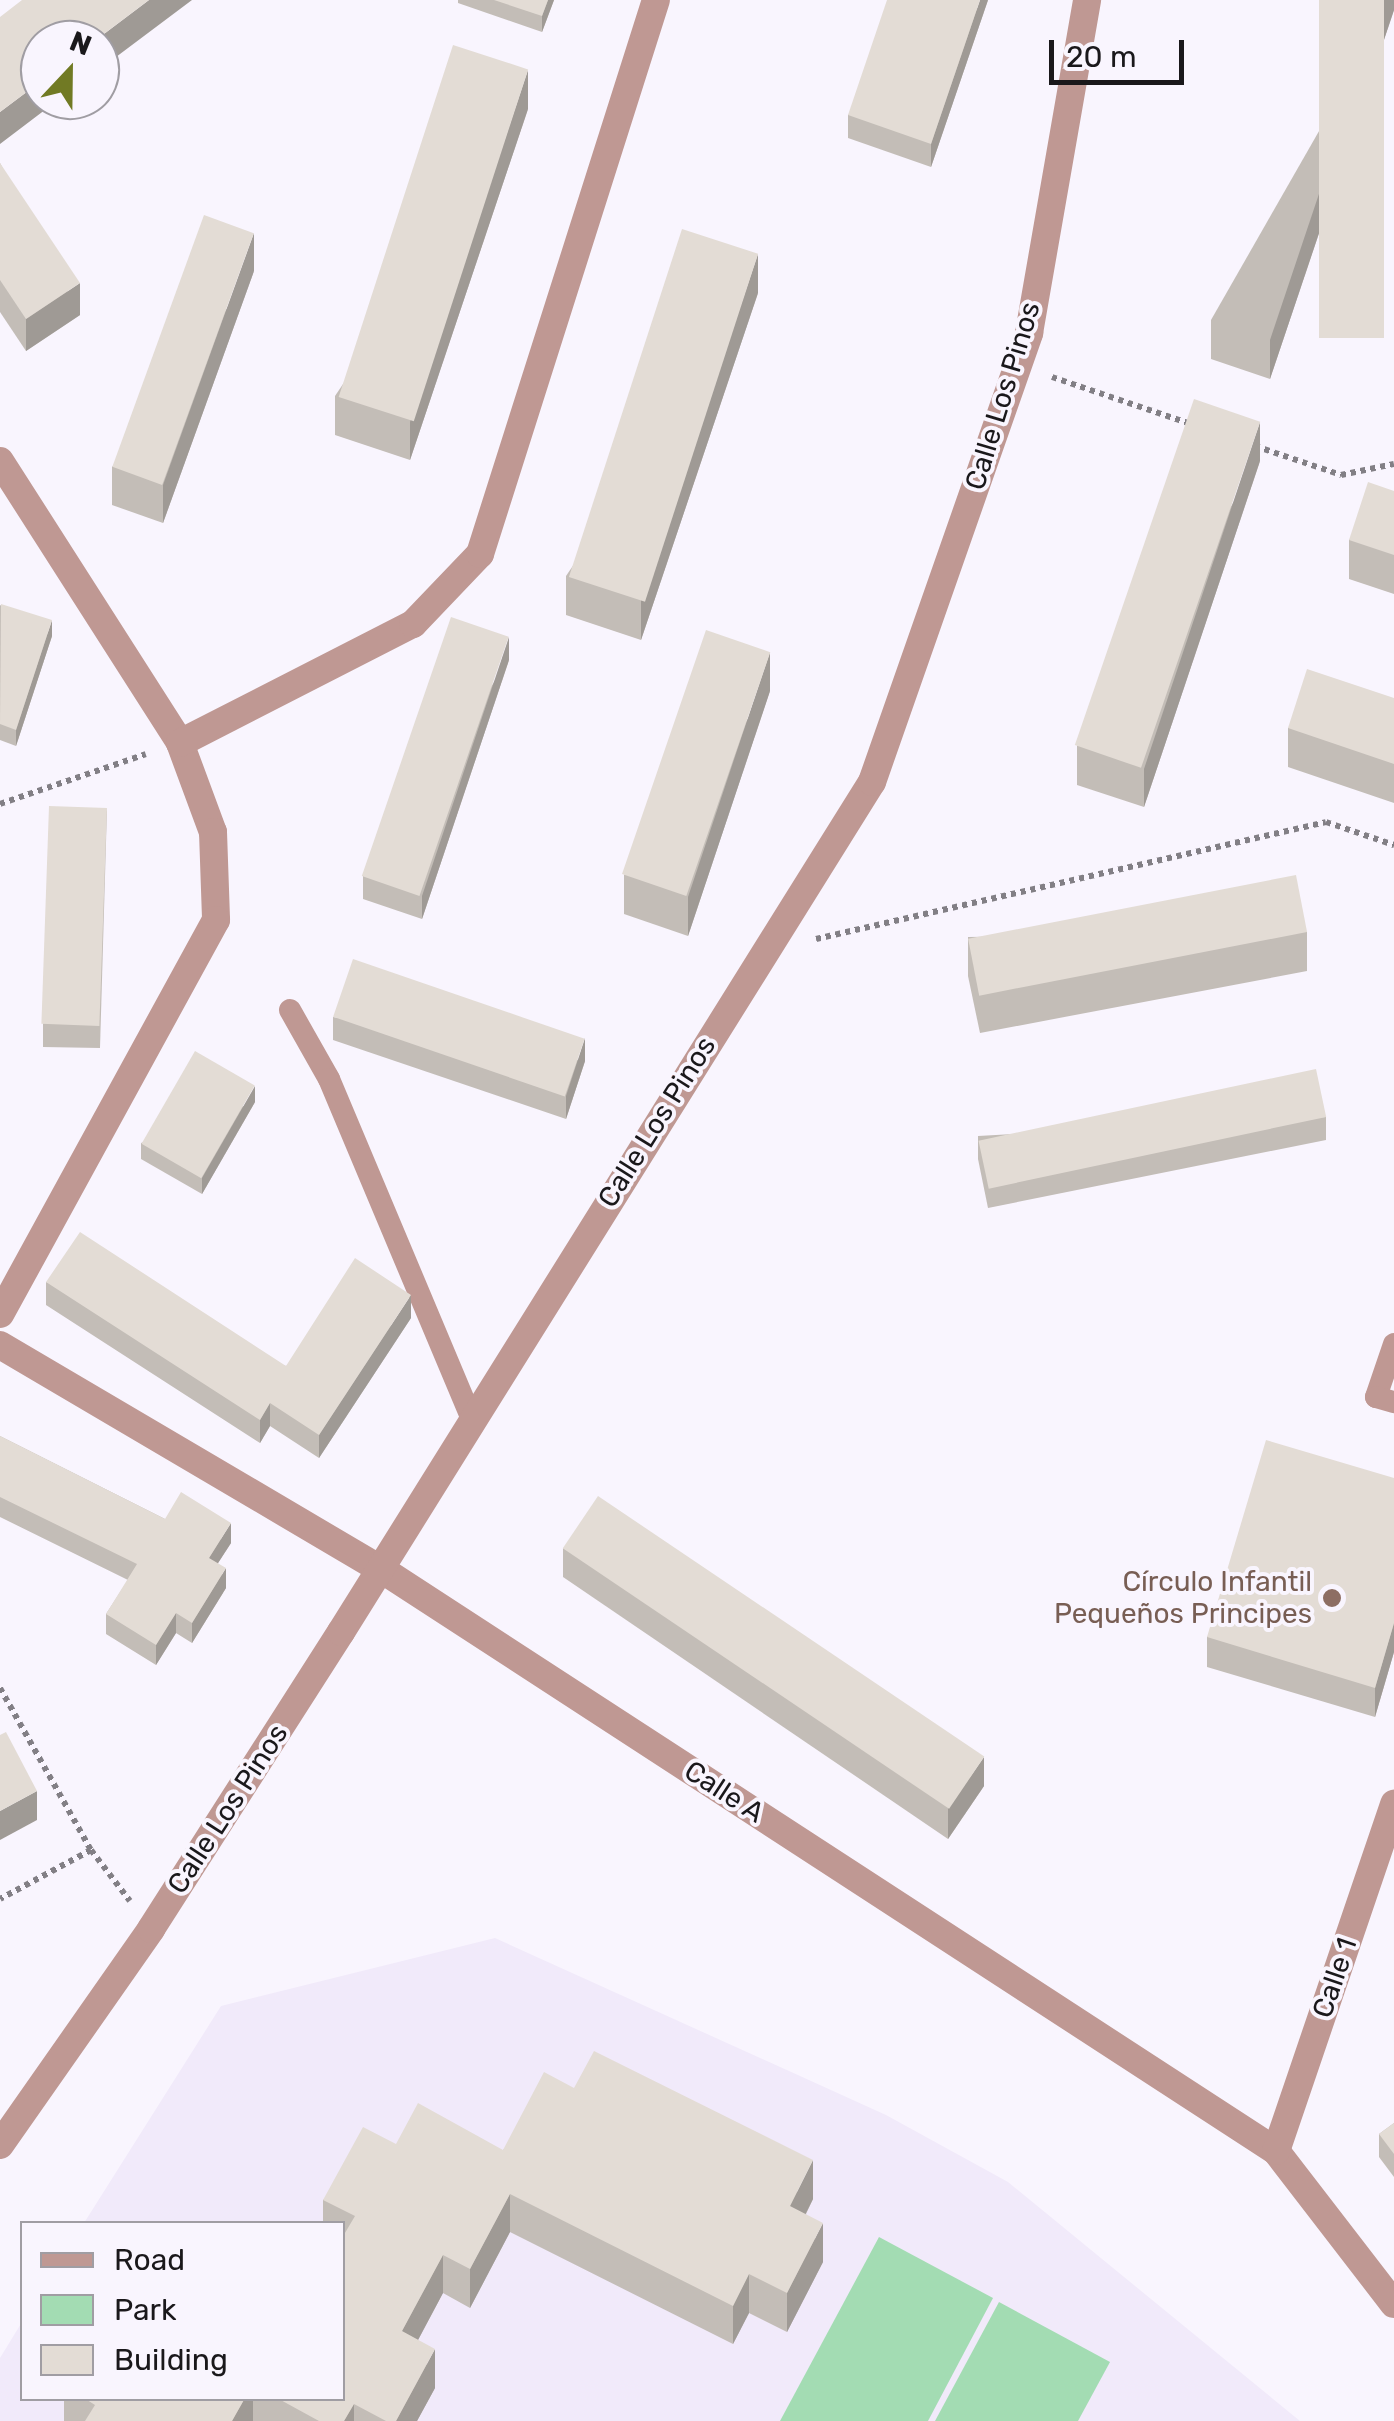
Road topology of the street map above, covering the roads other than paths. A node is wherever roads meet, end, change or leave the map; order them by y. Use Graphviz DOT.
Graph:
graph roads {
  1 [pos="656,0"];
  2 [pos="1086,0"];
  3 [pos="0,461"];
  4 [pos="180,742"];
  5 [pos="290,1010"];
  6 [pos="0,1314"];
  7 [pos="1394,1344"];
  8 [pos="0,1345"];
  9 [pos="1394,1402"];
  10 [pos="472,1418"];
  11 [pos="380,1569"];
  12 [pos="1394,1804"];
  13 [pos="0,2144"];
  14 [pos="1276,2151"];
  15 [pos="1394,2304"];
  1 -- 4 [label="street"];
  2 -- 10 [label="street, Calle Los Pinos"];
  3 -- 4 [label="street"];
  4 -- 6 [label="street"];
  5 -- 10 [label="lane"];
  7 -- 9 [label="lane"];
  8 -- 11 [label="street, Calle A"];
  10 -- 11 [label="street, Calle Los Pinos"];
  11 -- 13 [label="street, Calle Los Pinos"];
  11 -- 14 [label="street, Calle A"];
  12 -- 14 [label="street, Calle 1"];
  14 -- 15 [label="street, Calle A"];
}
